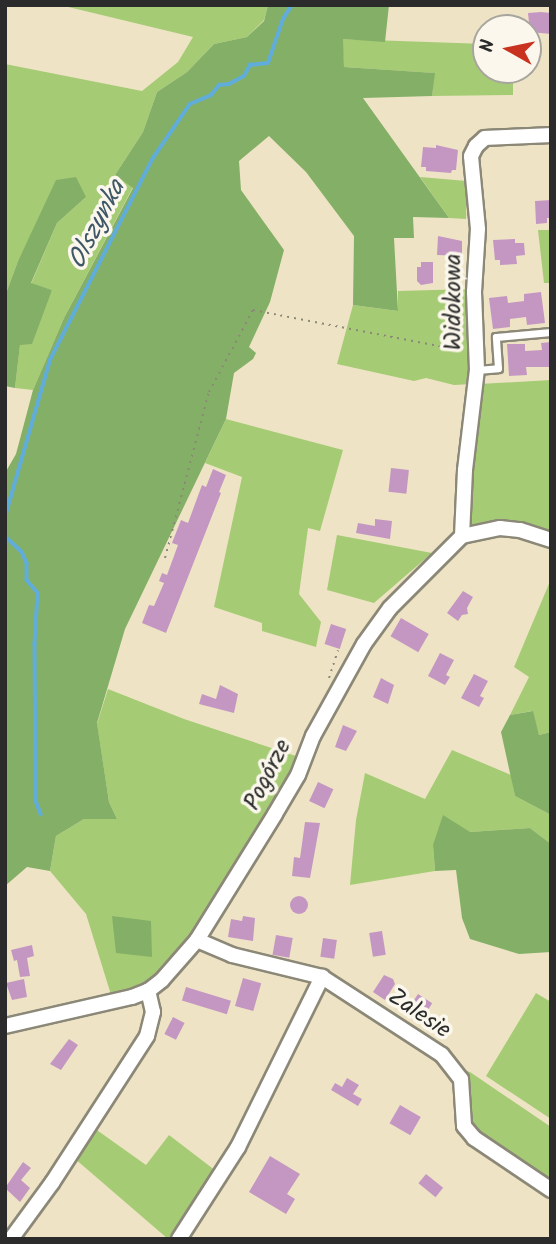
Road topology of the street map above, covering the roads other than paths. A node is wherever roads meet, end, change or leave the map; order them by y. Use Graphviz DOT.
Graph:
graph roads {
  1 [pos="551,135"];
  2 [pos="551,332"];
  3 [pos="477,370"];
  4 [pos="463,536"];
  5 [pos="551,540"];
  6 [pos="197,940"];
  7 [pos="322,977"];
  8 [pos="148,991"];
  9 [pos="5,1026"];
  10 [pos="551,1190"];
  11 [pos="11,1239"];
  12 [pos="179,1239"];
  1 -- 3 [label="street, Widokowa"];
  2 -- 3 [label="lane"];
  3 -- 4 [label="street, Widokowa"];
  4 -- 5 [label="street"];
  4 -- 6 [label="street, Pogórze"];
  6 -- 7 [label="street, Zalesie"];
  6 -- 8 [label="street, Pogórze"];
  7 -- 10 [label="street, Zalesie"];
  7 -- 12 [label="street"];
  8 -- 9 [label="street"];
  8 -- 11 [label="street"];
}
